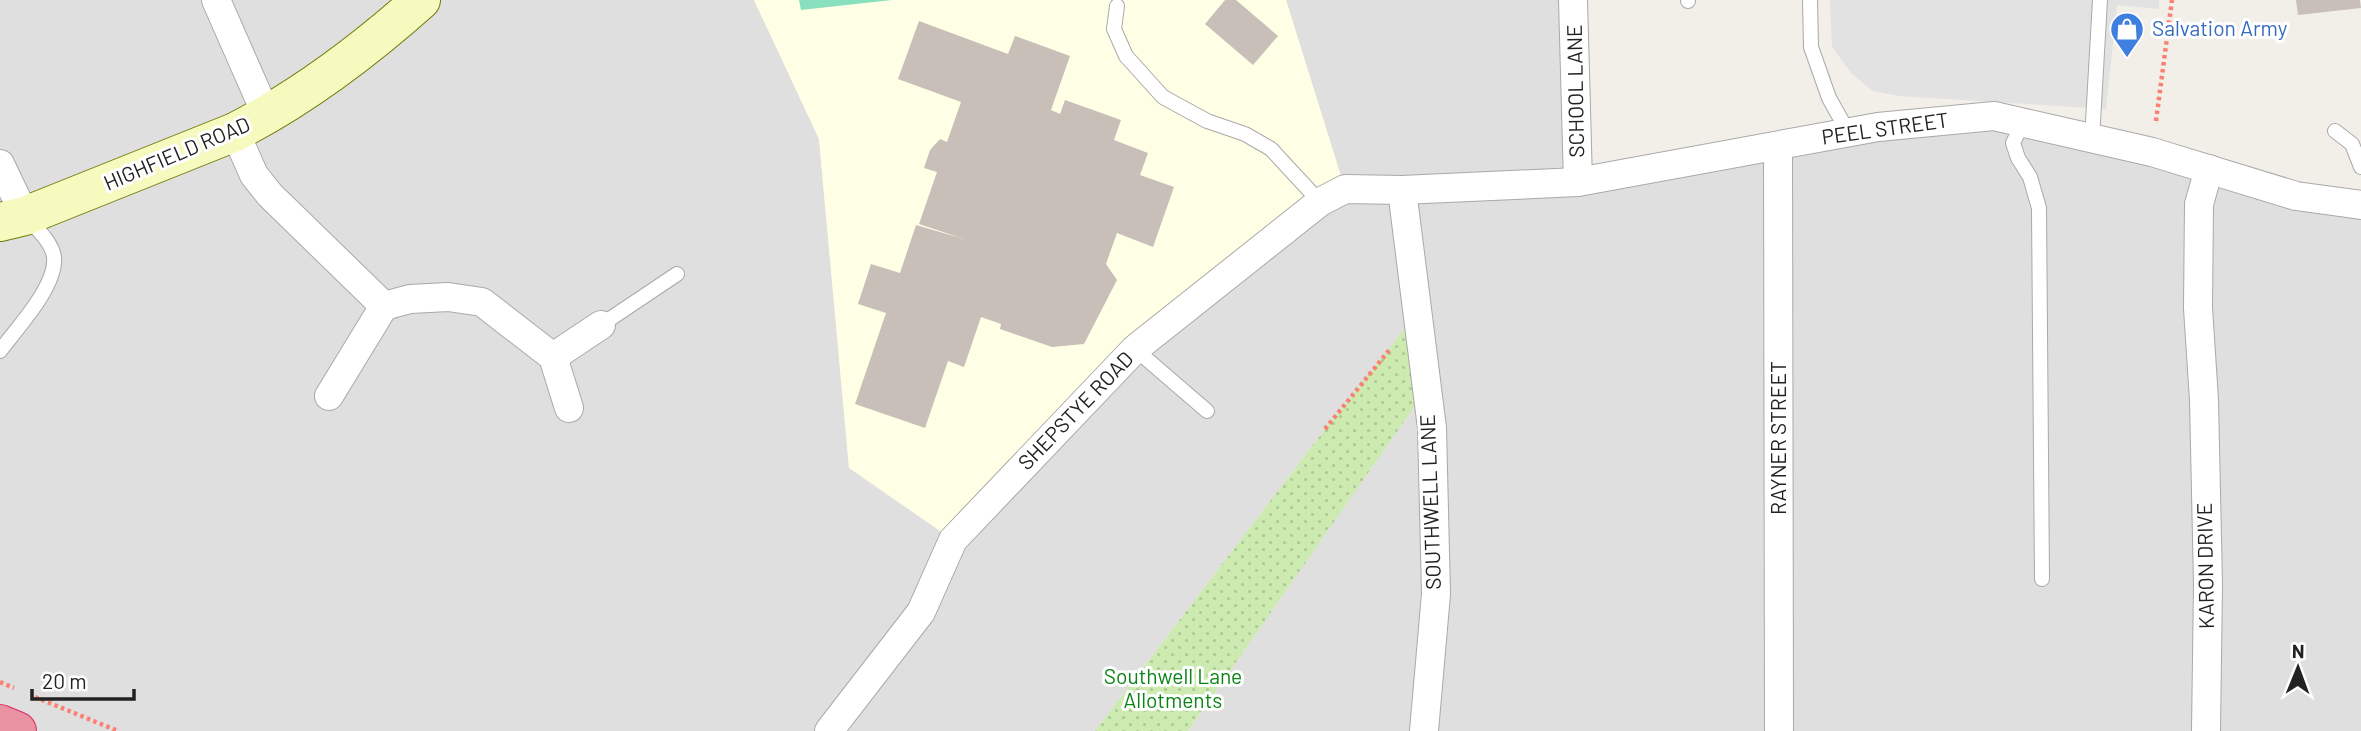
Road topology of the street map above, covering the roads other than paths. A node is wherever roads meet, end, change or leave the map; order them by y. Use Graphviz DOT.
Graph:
graph roads {
  1 [pos="216,0"];
  2 [pos="421,0"];
  3 [pos="1573,0"];
  4 [pos="1810,0"];
  5 [pos="2100,0"];
  6 [pos="1117,6"];
  7 [pos="2022,121"];
  8 [pos="251,124"];
  9 [pos="2334,131"];
  10 [pos="1848,132"];
  11 [pos="2092,139"];
  12 [pos="1778,146"];
  13 [pos="0,164"];
  14 [pos="2361,167"];
  15 [pos="2209,169"];
  16 [pos="1578,182"];
  17 [pos="1402,190"];
  18 [pos="1320,202"];
  19 [pos="2361,205"];
  20 [pos="13,219"];
  21 [pos="677,274"];
  22 [pos="384,306"];
  23 [pos="601,325"];
  24 [pos="1135,349"];
  25 [pos="0,351"];
  26 [pos="553,358"];
  27 [pos="329,396"];
  28 [pos="569,408"];
  29 [pos="1207,411"];
  30 [pos="2042,579"];
  31 [pos="0,724"];
  32 [pos="17,731"];
  33 [pos="829,731"];
  34 [pos="1424,731"];
  35 [pos="1779,731"];
  36 [pos="2206,731"];
  1 -- 8 [label="street"];
  2 -- 8 [label="main road, HIGHFIELD ROAD"];
  3 -- 16 [label="street, SCHOOL LANE"];
  4 -- 10 [label="lane"];
  5 -- 11 [label="lane"];
  6 -- 18 [label="lane"];
  7 -- 10 [label="street, PEEL STREET"];
  7 -- 11 [label="street, PEEL STREET"];
  7 -- 30 [label="lane"];
  8 -- 20 [label="main road, HIGHFIELD ROAD"];
  8 -- 22 [label="street"];
  9 -- 14 [label="lane"];
  10 -- 12 [label="street, PEEL STREET"];
  11 -- 15 [label="street, PEEL STREET"];
  12 -- 16 [label="street, PEEL STREET"];
  12 -- 35 [label="street, RAYNER STREET"];
  13 -- 20 [label="street"];
  15 -- 19 [label="street, PEEL STREET"];
  15 -- 36 [label="street, KARON DRIVE"];
  16 -- 17 [label="street, PEEL STREET"];
  17 -- 18 [label="street, SHEPSTYE ROAD"];
  17 -- 34 [label="street, SOUTHWELL LANE"];
  18 -- 24 [label="street, SHEPSTYE ROAD"];
  20 -- 25 [label="lane"];
  21 -- 23 [label="lane"];
  22 -- 26 [label="street"];
  22 -- 27 [label="street"];
  23 -- 26 [label="street"];
  24 -- 29 [label="lane"];
  24 -- 33 [label="street, SHEPSTYE ROAD"];
  26 -- 28 [label="street"];
  31 -- 32 [label="highway"];
}
